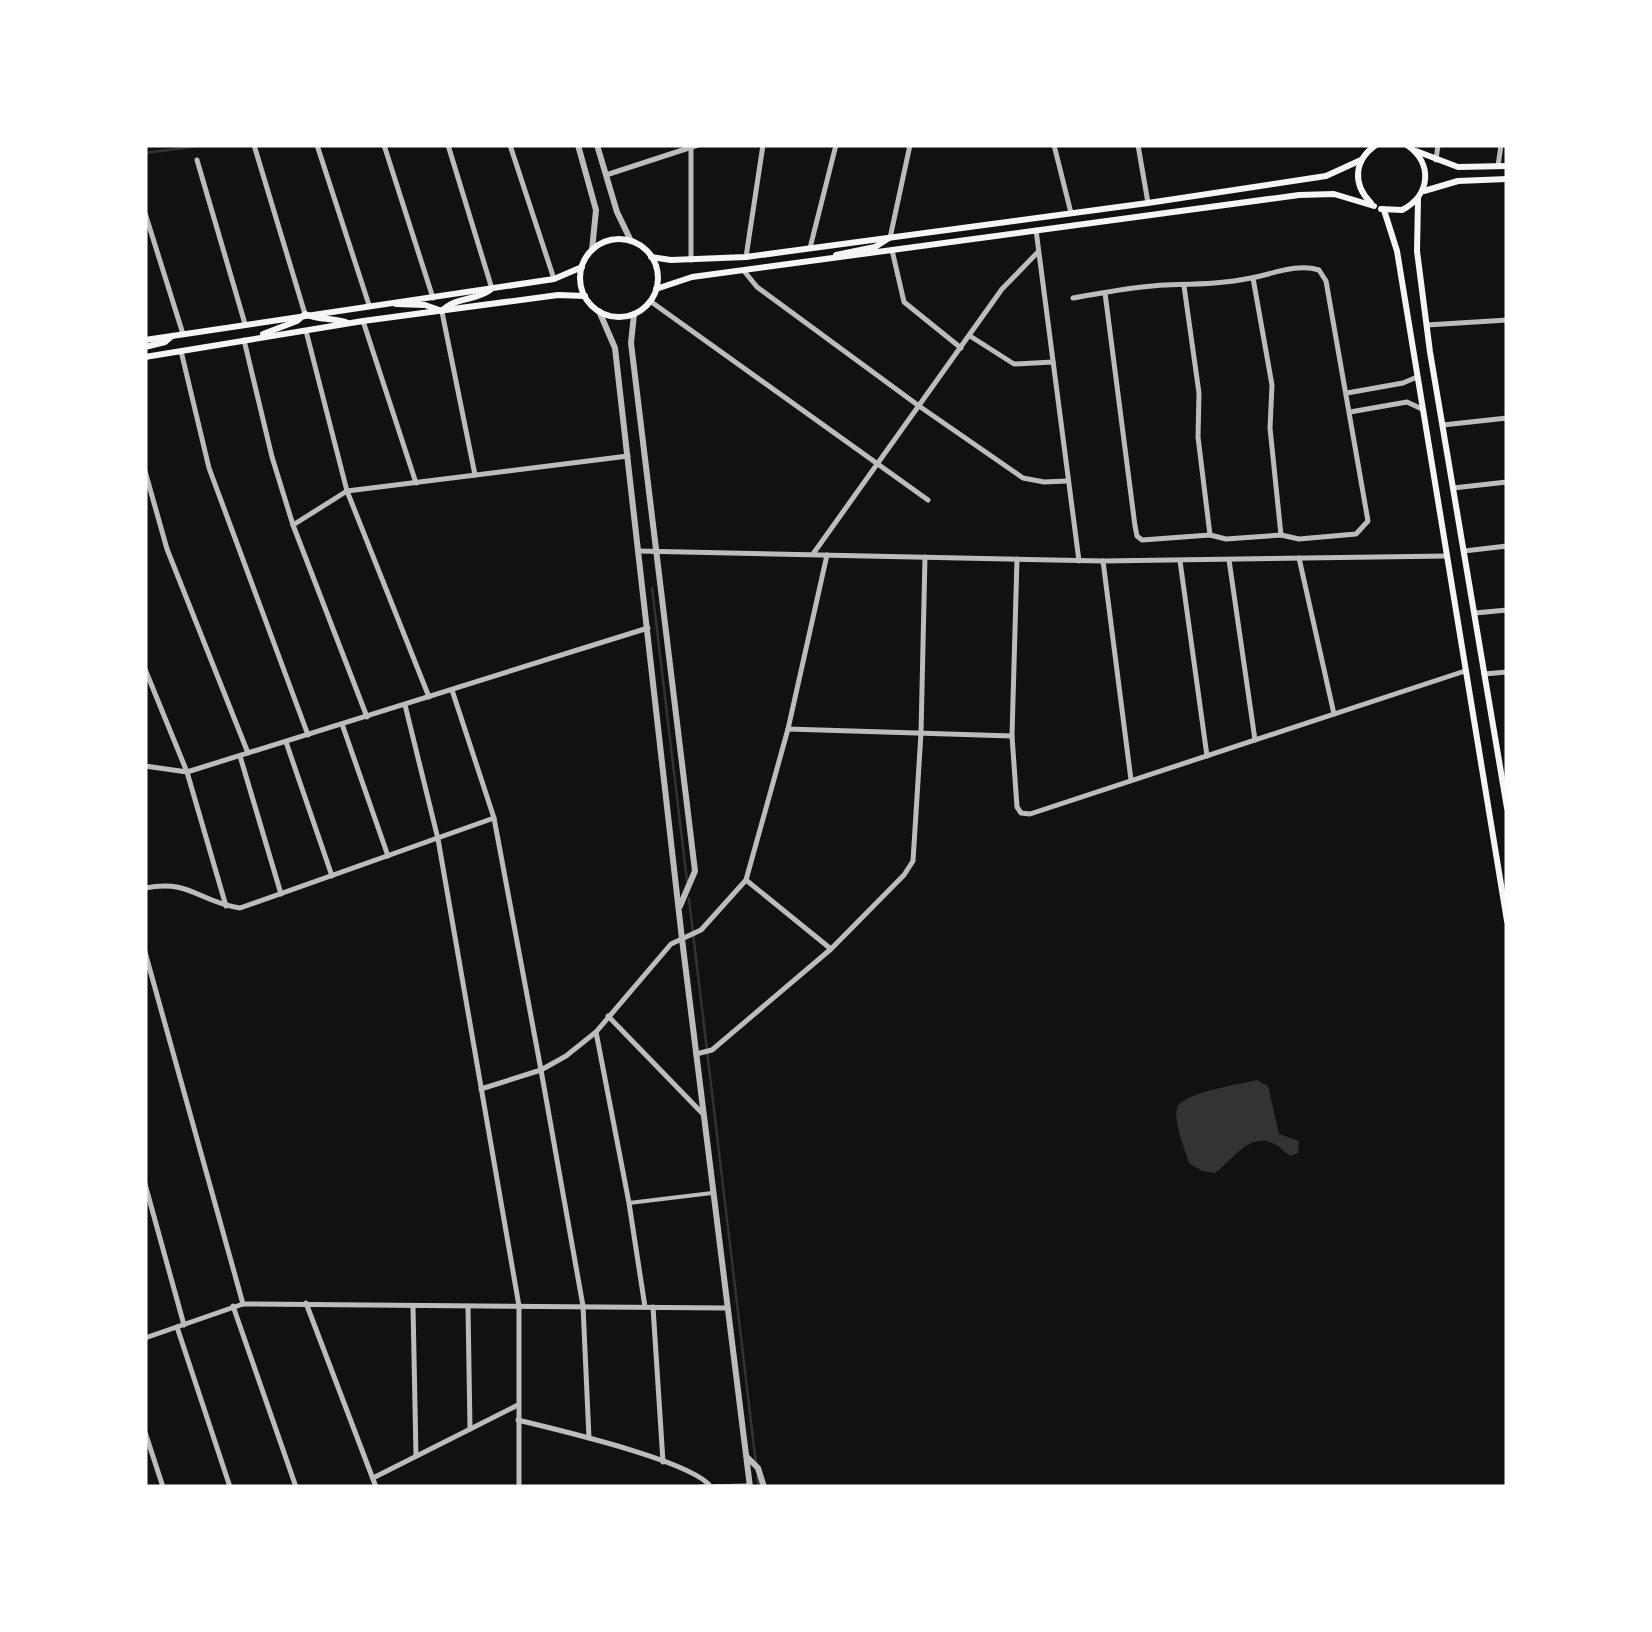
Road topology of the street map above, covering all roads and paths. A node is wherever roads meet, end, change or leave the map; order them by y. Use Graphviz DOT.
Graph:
graph roads {
  1 [pos="318,145"];
  2 [pos="384,145"];
  3 [pos="448,145"];
  4 [pos="510,145"];
  5 [pos="578,145"];
  6 [pos="597,145"];
  7 [pos="763,145"];
  8 [pos="836,145"];
  9 [pos="910,145"];
  10 [pos="1054,145"];
  11 [pos="1138,145"];
  12 [pos="1438,145"];
  13 [pos="1501,145"];
  14 [pos="254,146"];
  15 [pos="694,146"];
  16 [pos="1372,146"];
  17 [pos="1409,146"];
  18 [pos="197,160"];
  19 [pos="1361,160"];
  20 [pos="1436,160"];
  21 [pos="1503,166"];
  22 [pos="606,175"];
  23 [pos="1507,180"];
  24 [pos="1420,195"];
  25 [pos="1148,203"];
  26 [pos="1129,205"];
  27 [pos="1374,206"];
  28 [pos="1384,210"];
  29 [pos="145,212"];
  30 [pos="1071,213"];
  31 [pos="1100,222"];
  32 [pos="974,226"];
  33 [pos="1038,230"];
  34 [pos="890,238"];
  35 [pos="631,242"];
  36 [pos="810,248"];
  37 [pos="592,250"];
  38 [pos="892,250"];
  39 [pos="1038,252"];
  40 [pos="652,257"];
  41 [pos="746,257"];
  42 [pos="831,258"];
  43 [pos="691,260"];
  44 [pos="582,267"];
  45 [pos="744,270"];
  46 [pos="1252,278"];
  47 [pos="554,279"];
  48 [pos="1184,286"];
  49 [pos="492,289"];
  50 [pos="656,289"];
  51 [pos="1105,293"];
  52 [pos="585,296"];
  53 [pos="433,298"];
  54 [pos="1073,298"];
  55 [pos="650,302"];
  56 [pos="390,303"];
  57 [pos="370,306"];
  58 [pos="442,312"];
  59 [pos="598,312"];
  60 [pos="305,314"];
  61 [pos="634,314"];
  62 [pos="1507,320"];
  63 [pos="363,321"];
  64 [pos="349,323"];
  65 [pos="245,324"];
  66 [pos="1426,326"];
  67 [pos="306,330"];
  68 [pos="183,334"];
  69 [pos="970,336"];
  70 [pos="258,337"];
  71 [pos="244,340"];
  72 [pos="145,344"];
  73 [pos="961,348"];
  74 [pos="181,351"];
  75 [pos="1430,352"];
  76 [pos="1414,356"];
  77 [pos="145,357"];
  78 [pos="1053,362"];
  79 [pos="1434,375"];
  80 [pos="1417,377"];
  81 [pos="1347,393"];
  82 [pos="919,406"];
  83 [pos="1422,409"];
  84 [pos="1350,412"];
  85 [pos="1507,418"];
  86 [pos="1442,425"];
  87 [pos="628,456"];
  88 [pos="879,463"];
  89 [pos="145,472"];
  90 [pos="475,475"];
  91 [pos="1066,481"];
  92 [pos="1507,482"];
  93 [pos="416,483"];
  94 [pos="1453,488"];
  95 [pos="346,491"];
  96 [pos="928,500"];
  97 [pos="293,525"];
  98 [pos="1281,534"];
  99 [pos="1210,535"];
  100 [pos="1507,546"];
  101 [pos="638,551"];
  102 [pos="1464,551"];
  103 [pos="658,552"];
  104 [pos="813,555"];
  105 [pos="827,555"];
  106 [pos="1446,556"];
  107 [pos="925,558"];
  108 [pos="1299,558"];
  109 [pos="1017,560"];
  110 [pos="1229,560"];
  111 [pos="1079,561"];
  112 [pos="1103,561"];
  113 [pos="1180,561"];
  114 [pos="1507,610"];
  115 [pos="1474,613"];
  116 [pos="648,628"];
  117 [pos="145,669"];
  118 [pos="1465,671"];
  119 [pos="1507,672"];
  120 [pos="1484,674"];
  121 [pos="452,690"];
  122 [pos="429,697"];
  123 [pos="405,705"];
  124 [pos="1334,714"];
  125 [pos="367,716"];
  126 [pos="342,724"];
  127 [pos="788,729"];
  128 [pos="921,733"];
  129 [pos="308,735"];
  130 [pos="1012,736"];
  131 [pos="1507,739"];
  132 [pos="1255,740"];
  133 [pos="286,741"];
  134 [pos="1496,741"];
  135 [pos="248,753"];
  136 [pos="240,756"];
  137 [pos="1207,756"];
  138 [pos="145,766"];
  139 [pos="187,772"];
  140 [pos="1131,780"];
  141 [pos="1505,794"];
  142 [pos="1486,797"];
  143 [pos="1507,808"];
  144 [pos="494,818"];
  145 [pos="438,839"];
  146 [pos="388,856"];
  147 [pos="332,876"];
  148 [pos="746,880"];
  149 [pos="145,888"];
  150 [pos="280,894"];
  151 [pos="226,906"];
  152 [pos="679,908"];
  153 [pos="1507,921"];
  154 [pos="689,937"];
  155 [pos="831,948"];
  156 [pos="145,952"];
  157 [pos="608,1016"];
  158 [pos="596,1032"];
  159 [pos="704,1052"];
  160 [pos="541,1070"];
  161 [pos="481,1089"];
  162 [pos="703,1114"];
  163 [pos="145,1184"];
  164 [pos="712,1193"];
  165 [pos="629,1203"];
  166 [pos="306,1302"];
  167 [pos="243,1304"];
  168 [pos="233,1306"];
  169 [pos="413,1306"];
  170 [pos="519,1306"];
  171 [pos="583,1306"];
  172 [pos="468,1307"];
  173 [pos="644,1307"];
  174 [pos="653,1307"];
  175 [pos="726,1308"];
  176 [pos="180,1326"];
  177 [pos="145,1338"];
  178 [pos="518,1406"];
  179 [pos="518,1420"];
  180 [pos="470,1429"];
  181 [pos="145,1432"];
  182 [pos="589,1438"];
  183 [pos="416,1456"];
  184 [pos="663,1462"];
  185 [pos="752,1462"];
  186 [pos="373,1478"];
  187 [pos="163,1487"];
  188 [pos="230,1487"];
  189 [pos="296,1487"];
  190 [pos="376,1487"];
  191 [pos="519,1487"];
  192 [pos="700,1487"];
  193 [pos="711,1487"];
  194 [pos="750,1487"];
  195 [pos="764,1487"];
  1 -- 57 [label="street"];
  2 -- 53 [label="street"];
  3 -- 49 [label="street"];
  4 -- 47 [label="street"];
  5 -- 37 [label="street"];
  6 -- 22 [label="street"];
  7 -- 41 [label="street"];
  8 -- 36 [label="street"];
  9 -- 34 [label="street"];
  10 -- 30 [label="street"];
  11 -- 25 [label="street"];
  12 -- 20 [label="street"];
  13 -- 21 [label="street"];
  14 -- 60 [label="street"];
  15 -- 22 [label="street"];
  15 -- 43 [label="street"];
  16 -- 19 [label="main road"];
  17 -- 20 [label="main road"];
  17 -- 24 [label="main road"];
  18 -- 65 [label="street"];
  19 -- 25 [label="main road"];
  19 -- 27 [label="main road"];
  20 -- 21 [label="main road"];
  22 -- 35 [label="street"];
  23 -- 24 [label="main road"];
  24 -- 28 [label="main road"];
  24 -- 66 [label="main road"];
  25 -- 26 [label="main road"];
  26 -- 30 [label="main road"];
  26 -- 31 [label="main road"];
  27 -- 28 [label="main road"];
  27 -- 31 [label="main road"];
  28 -- 76 [label="main road"];
  29 -- 68 [label="street"];
  30 -- 32 [label="main road"];
  30 -- 33 [label="main road"];
  31 -- 33 [label="main road"];
  32 -- 34 [label="main road"];
  32 -- 38 [label="main road"];
  33 -- 38 [label="main road"];
  33 -- 39 [label="street"];
  34 -- 36 [label="main road"];
  34 -- 42 [label="main road"];
  35 -- 37 [label="main road"];
  35 -- 40 [label="main road"];
  36 -- 41 [label="main road"];
  37 -- 44 [label="main road"];
  38 -- 42 [label="main road"];
  38 -- 73 [label="street"];
  39 -- 69 [label="street"];
  39 -- 78 [label="street"];
  40 -- 43 [label="main road"];
  40 -- 50 [label="main road"];
  41 -- 43 [label="main road"];
  42 -- 45 [label="main road"];
  44 -- 47 [label="main road"];
  44 -- 52 [label="main road"];
  45 -- 50 [label="main road"];
  45 -- 82 [label="street"];
  46 -- 48 [label="street"];
  46 -- 81 [label="street"];
  46 -- 98 [label="street"];
  47 -- 49 [label="main road"];
  48 -- 51 [label="street"];
  48 -- 99 [label="street"];
  49 -- 53 [label="main road"];
  49 -- 58 [label="main road"];
  50 -- 55 [label="main road"];
  51 -- 54 [label="street"];
  51 -- 99 [label="street"];
  52 -- 58 [label="main road"];
  52 -- 59 [label="main road"];
  53 -- 56 [label="main road"];
  55 -- 61 [label="main road"];
  55 -- 88 [label="street"];
  56 -- 57 [label="main road"];
  56 -- 58 [label="main road"];
  57 -- 60 [label="main road"];
  58 -- 63 [label="main road"];
  58 -- 90 [label="street"];
  59 -- 61 [label="main road"];
  59 -- 87 [label="street"];
  60 -- 64 [label="main road"];
  60 -- 65 [label="main road"];
  60 -- 70 [label="main road"];
  61 -- 103 [label="street"];
  62 -- 66 [label="street"];
  63 -- 64 [label="main road"];
  63 -- 93 [label="street"];
  64 -- 67 [label="main road"];
  65 -- 68 [label="main road"];
  66 -- 75 [label="main road"];
  67 -- 70 [label="main road"];
  67 -- 95 [label="street"];
  68 -- 72 [label="main road"];
  69 -- 73 [label="street"];
  69 -- 78 [label="street"];
  70 -- 71 [label="main road"];
  71 -- 74 [label="main road"];
  71 -- 97 [label="street"];
  73 -- 82 [label="street"];
  74 -- 77 [label="main road"];
  74 -- 129 [label="street"];
  75 -- 76 [label="main road"];
  75 -- 79 [label="main road"];
  76 -- 80 [label="main road"];
  78 -- 91 [label="street"];
  79 -- 80 [label="main road"];
  79 -- 86 [label="main road"];
  80 -- 81 [label="street"];
  80 -- 83 [label="main road"];
  81 -- 84 [label="street"];
  82 -- 88 [label="street"];
  82 -- 91 [label="street"];
  83 -- 84 [label="street"];
  83 -- 106 [label="main road"];
  84 -- 98 [label="street"];
  85 -- 86 [label="street"];
  86 -- 94 [label="main road"];
  87 -- 90 [label="street"];
  87 -- 101 [label="street"];
  88 -- 96 [label="street"];
  88 -- 104 [label="street"];
  89 -- 135 [label="street"];
  90 -- 93 [label="street"];
  91 -- 111 [label="street"];
  92 -- 94 [label="street"];
  93 -- 95 [label="street"];
  94 -- 102 [label="main road"];
  95 -- 97 [label="street"];
  95 -- 122 [label="street"];
  97 -- 125 [label="street"];
  98 -- 99 [label="street"];
  100 -- 102 [label="street"];
  101 -- 103 [label="street"];
  101 -- 116 [label="street"];
  102 -- 115 [label="main road"];
  103 -- 104 [label="street"];
  103 -- 152 [label="street"];
  104 -- 105 [label="street"];
  105 -- 107 [label="street"];
  105 -- 127 [label="street"];
  106 -- 108 [label="street"];
  106 -- 118 [label="main road"];
  107 -- 109 [label="street"];
  107 -- 128 [label="street"];
  108 -- 110 [label="street"];
  108 -- 124 [label="street"];
  109 -- 111 [label="street"];
  109 -- 130 [label="street"];
  110 -- 113 [label="street"];
  110 -- 132 [label="street"];
  111 -- 112 [label="street"];
  112 -- 113 [label="street"];
  112 -- 140 [label="street"];
  113 -- 137 [label="street"];
  114 -- 115 [label="street"];
  115 -- 120 [label="main road"];
  116 -- 121 [label="street"];
  116 -- 152 [label="street"];
  117 -- 139 [label="street"];
  118 -- 124 [label="street"];
  118 -- 142 [label="main road"];
  119 -- 120 [label="street"];
  120 -- 134 [label="main road"];
  121 -- 122 [label="street"];
  121 -- 144 [label="street"];
  122 -- 123 [label="street"];
  123 -- 125 [label="street"];
  123 -- 145 [label="street"];
  124 -- 132 [label="street"];
  125 -- 126 [label="street"];
  126 -- 129 [label="street"];
  126 -- 146 [label="street"];
  127 -- 128 [label="street"];
  127 -- 148 [label="street"];
  128 -- 130 [label="street"];
  128 -- 155 [label="street"];
  129 -- 133 [label="street"];
  130 -- 140 [label="street"];
  131 -- 134 [label="street"];
  132 -- 137 [label="street"];
  133 -- 135 [label="street"];
  133 -- 147 [label="street"];
  134 -- 141 [label="main road"];
  135 -- 136 [label="street"];
  136 -- 139 [label="street"];
  136 -- 150 [label="street"];
  137 -- 140 [label="street"];
  138 -- 139 [label="street"];
  139 -- 151 [label="street"];
  141 -- 142 [label="main road"];
  141 -- 143 [label="main road"];
  142 -- 153 [label="main road"];
  144 -- 145 [label="street"];
  144 -- 160 [label="street"];
  145 -- 146 [label="street"];
  145 -- 161 [label="street"];
  146 -- 147 [label="street"];
  147 -- 150 [label="street"];
  148 -- 154 [label="street"];
  148 -- 155 [label="street"];
  149 -- 151 [label="street"];
  150 -- 151 [label="street"];
  152 -- 154 [label="street"];
  154 -- 157 [label="street"];
  154 -- 159 [label="street"];
  155 -- 159 [label="street"];
  156 -- 167 [label="street"];
  157 -- 158 [label="street"];
  157 -- 162 [label="street"];
  158 -- 160 [label="street"];
  158 -- 165 [label="street"];
  159 -- 162 [label="street"];
  160 -- 161 [label="street"];
  160 -- 171 [label="street"];
  161 -- 170 [label="street"];
  162 -- 164 [label="street"];
  163 -- 176 [label="street"];
  164 -- 165 [label="street"];
  164 -- 175 [label="street"];
  165 -- 173 [label="street"];
  166 -- 167 [label="street"];
  166 -- 169 [label="street"];
  166 -- 186 [label="street"];
  167 -- 168 [label="street"];
  168 -- 176 [label="street"];
  168 -- 189 [label="street"];
  169 -- 172 [label="street"];
  169 -- 183 [label="street"];
  170 -- 171 [label="street"];
  170 -- 172 [label="street"];
  170 -- 178 [label="street"];
  171 -- 173 [label="street"];
  171 -- 182 [label="street"];
  172 -- 180 [label="street"];
  173 -- 174 [label="street"];
  174 -- 175 [label="street"];
  174 -- 184 [label="street"];
  175 -- 185 [label="street"];
  176 -- 177 [label="street"];
  176 -- 188 [label="street"];
  178 -- 179 [label="street"];
  178 -- 180 [label="street"];
  179 -- 182 [label="street"];
  179 -- 191 [label="street"];
  180 -- 183 [label="street"];
  181 -- 187 [label="street"];
  182 -- 184 [label="street"];
  183 -- 186 [label="street"];
  184 -- 193 [label="street"];
  185 -- 194 [label="street"];
  185 -- 195 [label="street"];
  186 -- 190 [label="street"];
  192 -- 193 [label="street"];
  193 -- 194 [label="street"];
}
